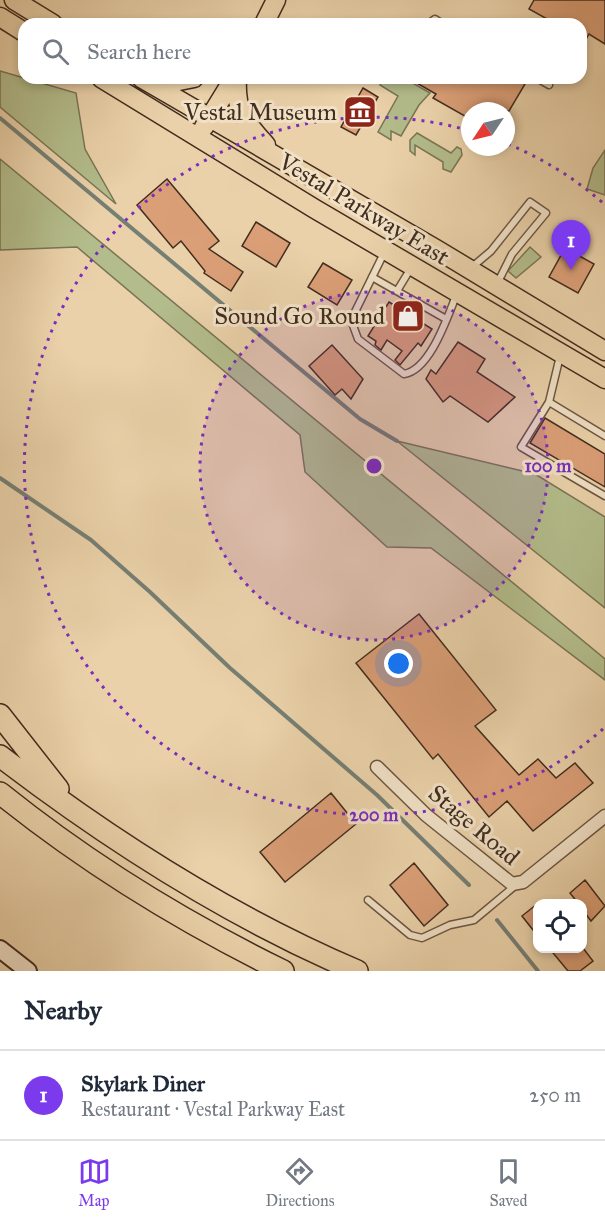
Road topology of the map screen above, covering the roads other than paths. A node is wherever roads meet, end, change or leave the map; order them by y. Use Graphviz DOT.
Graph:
graph roads {
  1 [pos="14,0"];
  2 [pos="263,0"];
  3 [pos="276,0"];
  4 [pos="0,17"];
  5 [pos="43,18"];
  6 [pos="256,18"];
  7 [pos="259,18"];
  8 [pos="18,28"];
  9 [pos="111,84"];
  10 [pos="151,84"];
  11 [pos="217,84"];
  12 [pos="231,84"];
  13 [pos="236,84"];
  14 [pos="204,115"];
  15 [pos="192,133"];
  16 [pos="278,158"];
  17 [pos="385,250"];
  18 [pos="412,266"];
  19 [pos="470,269"];
  20 [pos="372,277"];
  21 [pos="497,286"];
  22 [pos="397,291"];
  23 [pos="458,292"];
  24 [pos="446,320"];
  25 [pos="605,351"];
  26 [pos="561,353"];
  27 [pos="605,379"];
  28 [pos="549,402"];
  29 [pos="605,436"];
  30 [pos="605,496"];
  31 [pos="0,715"];
  32 [pos="0,756"];
  33 [pos="377,767"];
  34 [pos="0,793"];
  35 [pos="0,803"];
  36 [pos="79,815"];
  37 [pos="605,816"];
  38 [pos="68,844"];
  39 [pos="516,885"];
  40 [pos="368,900"];
  41 [pos="0,949"];
  42 [pos="28,971"];
  43 [pos="283,971"];
  44 [pos="357,971"];
  1 -- 5 [label="main road"];
  2 -- 6 [label="main road"];
  3 -- 7 [label="main road"];
  4 -- 8 [label="main road"];
  9 -- 15 [label="main road, Vestal Parkway East"];
  10 -- 14 [label="main road, Vestal Parkway East"];
  11 -- 14 [label="main road"];
  12 -- 14 [label="main road"];
  13 -- 16 [label="main road"];
  14 -- 15 [label="main road"];
  14 -- 16 [label="main road, Vestal Parkway East"];
  15 -- 17 [label="main road, Vestal Parkway East"];
  16 -- 19 [label="main road, Vestal Parkway East"];
  17 -- 18 [label="main road, Vestal Parkway East"];
  17 -- 20 [label="lane"];
  18 -- 22 [label="lane"];
  18 -- 23 [label="main road, Vestal Parkway East"];
  19 -- 21 [label="main road, Vestal Parkway East"];
  19 -- 21 [label="lane"];
  20 -- 22 [label="lane"];
  20 -- 24 [label="lane"];
  21 -- 25 [label="main road, Vestal Parkway East"];
  22 -- 24 [label="lane"];
  23 -- 24 [label="lane"];
  23 -- 26 [label="main road, Vestal Parkway East"];
  26 -- 27 [label="main road, Vestal Parkway East"];
  26 -- 28 [label="lane"];
  28 -- 29 [label="lane"];
  28 -- 30 [label="lane"];
  31 -- 36 [label="highway"];
  32 -- 36 [label="highway"];
  33 -- 39 [label="street, Stage Road"];
  34 -- 38 [label="highway"];
  35 -- 38 [label="highway"];
  36 -- 44 [label="highway"];
  37 -- 39 [label="street, Stage Road"];
  38 -- 43 [label="highway"];
  39 -- 40 [label="lane"];
  41 -- 42 [label="street"];
}
